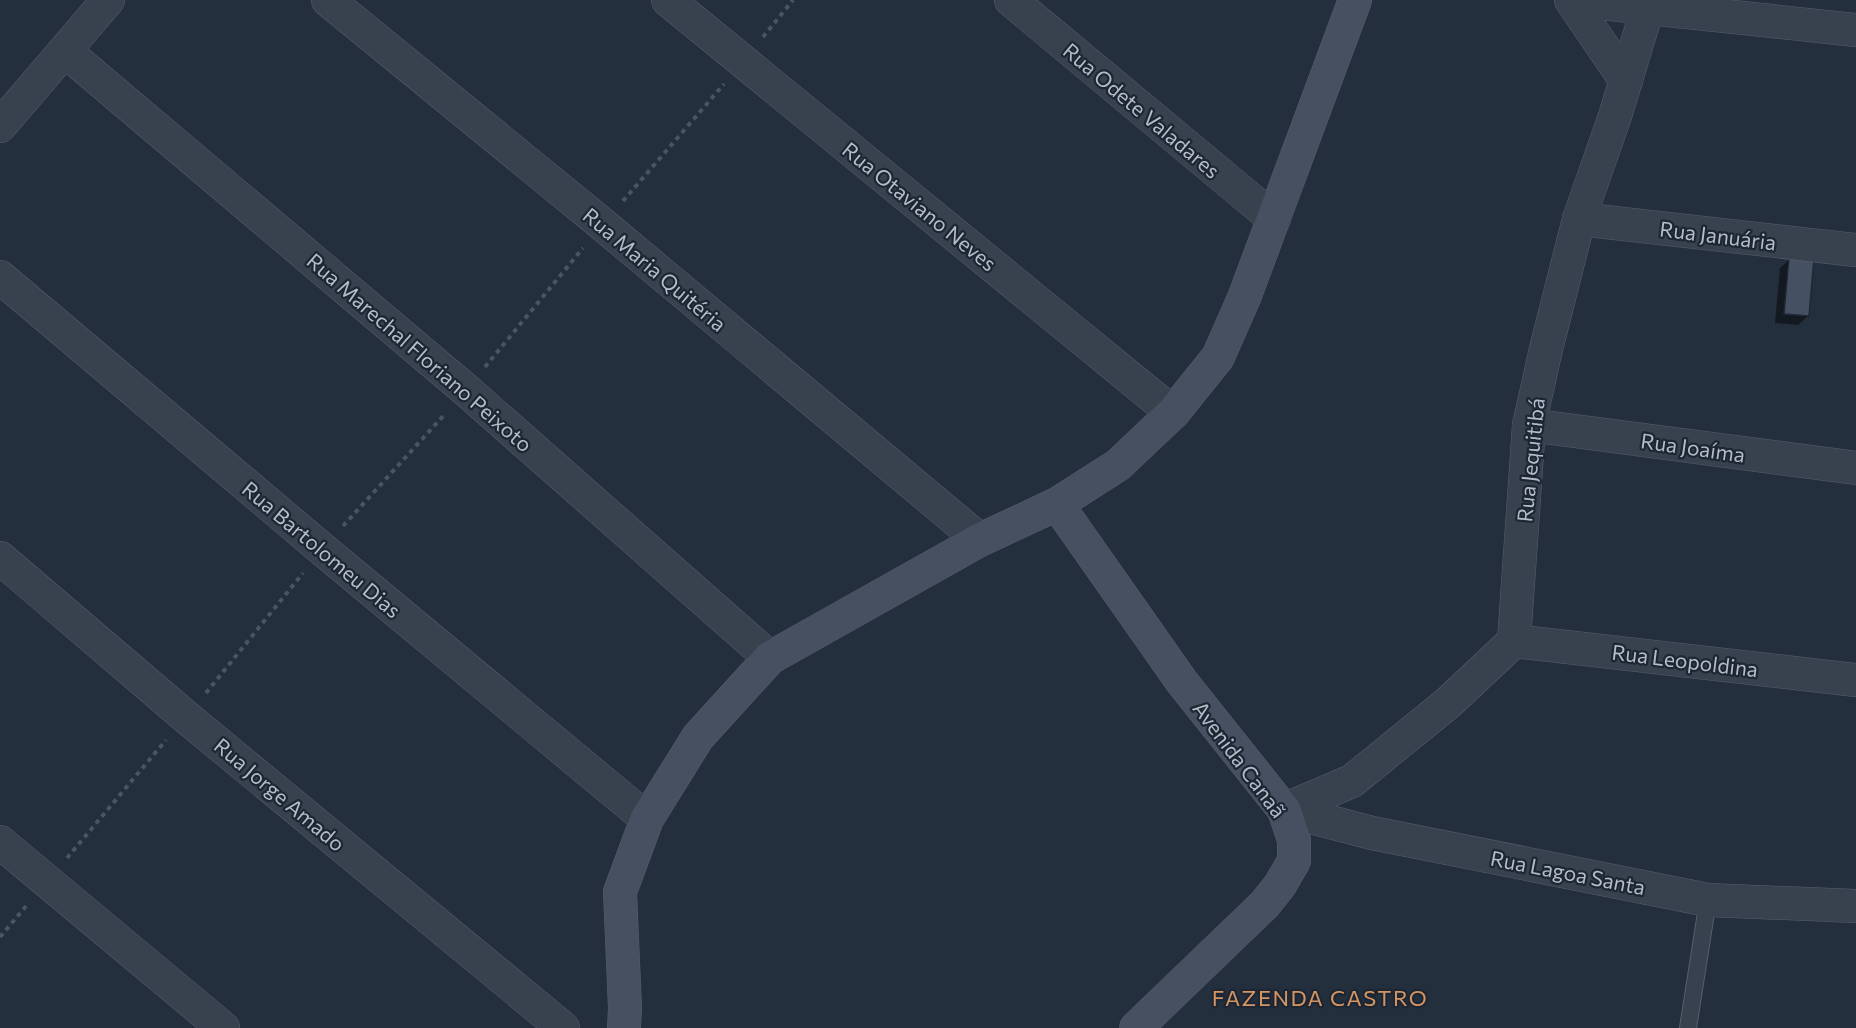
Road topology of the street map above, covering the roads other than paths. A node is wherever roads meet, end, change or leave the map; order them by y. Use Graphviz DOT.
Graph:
graph roads {
  1 [pos="108,0"];
  2 [pos="328,0"];
  3 [pos="668,0"];
  4 [pos="1011,0"];
  5 [pos="1580,0"];
  6 [pos="1349,3"];
  7 [pos="1648,3"];
  8 [pos="1856,30"];
  9 [pos="65,51"];
  10 [pos="1626,81"];
  11 [pos="0,126"];
  12 [pos="1274,219"];
  13 [pos="1579,219"];
  14 [pos="1856,250"];
  15 [pos="0,277"];
  16 [pos="1173,413"];
  17 [pos="1529,425"];
  18 [pos="1856,468"];
  19 [pos="1057,504"];
  20 [pos="980,540"];
  21 [pos="0,558"];
  22 [pos="1514,641"];
  23 [pos="770,658"];
  24 [pos="1856,680"];
  25 [pos="1284,810"];
  26 [pos="647,819"];
  27 [pos="0,842"];
  28 [pos="1708,900"];
  29 [pos="1856,906"];
  30 [pos="223,1028"];
  31 [pos="562,1028"];
  32 [pos="624,1028"];
  33 [pos="1136,1028"];
  34 [pos="1688,1028"];
  1 -- 9 [label="street"];
  2 -- 20 [label="street, Rua Maria Quitéria"];
  3 -- 16 [label="street, Rua Otaviano Neves"];
  4 -- 12 [label="street, Rua Odete Valadares"];
  5 -- 7 [label="street"];
  5 -- 10 [label="street"];
  6 -- 12 [label="street"];
  7 -- 8 [label="street"];
  7 -- 10 [label="street, Rua Jequitibá"];
  9 -- 11 [label="street"];
  9 -- 23 [label="street, Rua Marechal Floriano Peixoto"];
  10 -- 13 [label="street, Rua Jequitibá"];
  12 -- 16 [label="street"];
  13 -- 14 [label="street, Rua Januária"];
  13 -- 17 [label="street, Rua Jequitibá"];
  15 -- 26 [label="street, Rua Bartolomeu Dias"];
  16 -- 19 [label="street"];
  17 -- 18 [label="street, Rua Joaíma"];
  17 -- 22 [label="street, Rua Jequitibá"];
  19 -- 20 [label="street"];
  19 -- 25 [label="street, Avenida Canaã"];
  20 -- 23 [label="street"];
  21 -- 31 [label="street, Rua Jorge Amado"];
  22 -- 24 [label="street, Rua Leopoldina"];
  22 -- 25 [label="street"];
  23 -- 26 [label="street"];
  25 -- 28 [label="street, Rua Lagoa Santa"];
  25 -- 33 [label="street, Avenida Canaã"];
  26 -- 32 [label="street"];
  27 -- 30 [label="street"];
  28 -- 29 [label="street, Rua Lagoa Santa"];
  28 -- 34 [label="lane"];
}
